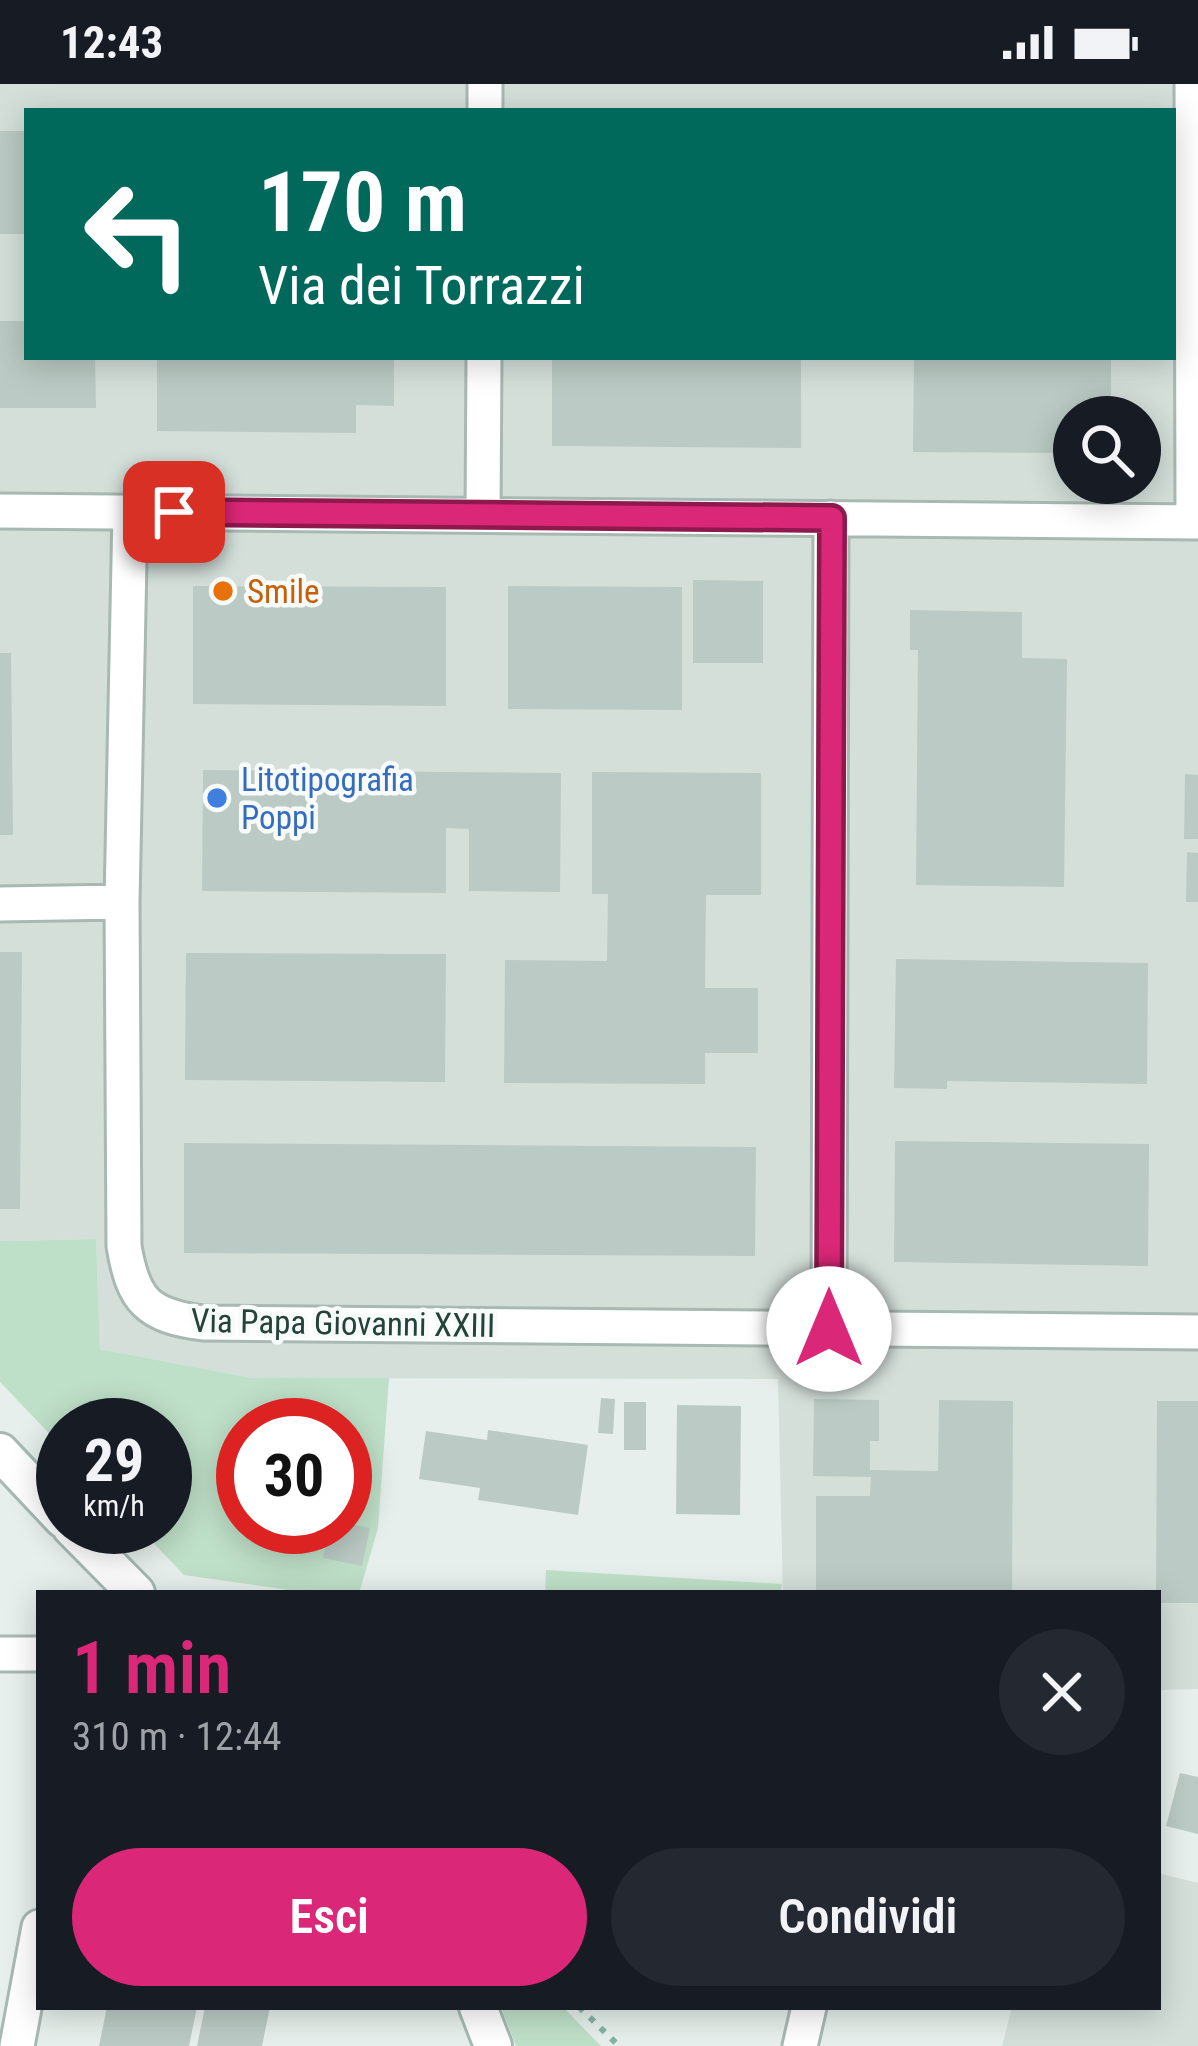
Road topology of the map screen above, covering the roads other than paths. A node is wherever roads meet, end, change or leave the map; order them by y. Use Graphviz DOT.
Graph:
graph roads {
  1 [pos="1192,84"];
  2 [pos="484,360"];
  3 [pos="0,511"];
  4 [pos="130,512"];
  5 [pos="483,515"];
  6 [pos="832,518"];
  7 [pos="1195,522"];
  8 [pos="122,902"];
  9 [pos="0,904"];
  10 [pos="829,1329"];
  11 [pos="1198,1331"];
  12 [pos="0,1452"];
  13 [pos="36,1490"];
  14 [pos="98,1554"];
  15 [pos="133,1590"];
  16 [pos="0,1654"];
  17 [pos="36,1654"];
  18 [pos="36,1943"];
  19 [pos="479,2010"];
  20 [pos="808,2010"];
  21 [pos="17,2046"];
  22 [pos="493,2046"];
  23 [pos="800,2046"];
  1 -- 7 [label="street"];
  2 -- 5 [label="street"];
  3 -- 4 [label="street"];
  4 -- 5 [label="street"];
  4 -- 8 [label="street, Via Papa Giovanni XXIII"];
  5 -- 6 [label="street"];
  6 -- 7 [label="street"];
  6 -- 10 [label="street"];
  8 -- 9 [label="street"];
  8 -- 10 [label="street, Via Papa Giovanni XXIII"];
  10 -- 11 [label="street, Via Papa Giovanni XXIII"];
  12 -- 13 [label="main road"];
  14 -- 15 [label="main road"];
  16 -- 17 [label="street"];
  18 -- 21 [label="street"];
  19 -- 22 [label="main road"];
  20 -- 23 [label="street"];
}
